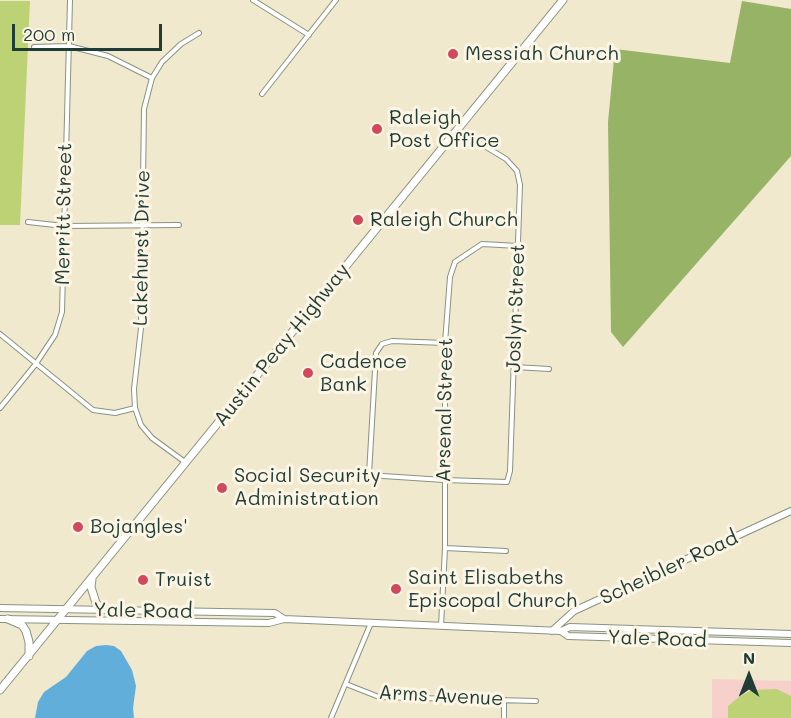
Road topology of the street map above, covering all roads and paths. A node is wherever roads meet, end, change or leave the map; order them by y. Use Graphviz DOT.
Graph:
graph roads {
  1 [pos="70,0"];
  2 [pos="253,0"];
  3 [pos="336,0"];
  4 [pos="563,0"];
  5 [pos="199,33"];
  6 [pos="309,34"];
  7 [pos="69,46"];
  8 [pos="33,47"];
  9 [pos="152,78"];
  10 [pos="262,94"];
  11 [pos="458,130"];
  12 [pos="28,222"];
  13 [pos="142,225"];
  14 [pos="179,225"];
  15 [pos="64,226"];
  16 [pos="518,246"];
  17 [pos="0,334"];
  18 [pos="446,343"];
  19 [pos="35,364"];
  20 [pos="515,367"];
  21 [pos="549,369"];
  22 [pos="0,408"];
  23 [pos="135,408"];
  24 [pos="186,463"];
  25 [pos="337,473"];
  26 [pos="369,474"];
  27 [pos="444,480"];
  28 [pos="791,511"];
  29 [pos="445,548"];
  30 [pos="506,551"];
  31 [pos="92,579"];
  32 [pos="0,609"];
  33 [pos="67,610"];
  34 [pos="109,611"];
  35 [pos="284,618"];
  36 [pos="4,619"];
  37 [pos="58,620"];
  38 [pos="371,623"];
  39 [pos="441,627"];
  40 [pos="552,631"];
  41 [pos="561,632"];
  42 [pos="791,634"];
  43 [pos="791,643"];
  44 [pos="29,656"];
  45 [pos="346,684"];
  46 [pos="0,690"];
  47 [pos="504,700"];
  48 [pos="536,700"];
  49 [pos="331,718"];
  50 [pos="504,718"];
  1 -- 7 [label="street, Merritt Street"];
  2 -- 6 [label="street"];
  3 -- 6 [label="street"];
  4 -- 11 [label="main road, Austin Peay Highway"];
  5 -- 9 [label="street, Lakehurst Drive"];
  6 -- 10 [label="street"];
  7 -- 8 [label="street"];
  7 -- 9 [label="street"];
  7 -- 15 [label="street, Merritt Street"];
  9 -- 13 [label="street, Lakehurst Drive"];
  11 -- 16 [label="street, Joslyn Street"];
  11 -- 24 [label="main road, Austin Peay Highway"];
  12 -- 15 [label="street"];
  13 -- 14 [label="street"];
  13 -- 15 [label="street"];
  13 -- 23 [label="street, Lakehurst Drive"];
  15 -- 19 [label="street, Merritt Street"];
  16 -- 18 [label="street, Arsenal Street"];
  16 -- 20 [label="street, Joslyn Street"];
  17 -- 19 [label="street"];
  18 -- 26 [label="street"];
  18 -- 27 [label="street, Arsenal Street"];
  19 -- 22 [label="street, Merritt Street"];
  19 -- 23 [label="street"];
  20 -- 21 [label="street"];
  20 -- 27 [label="street, Joslyn Street"];
  23 -- 24 [label="street, Lakehurst Drive"];
  24 -- 31 [label="main road, Austin Peay Highway"];
  25 -- 26 [label="street"];
  26 -- 27 [label="street"];
  27 -- 29 [label="street, Arsenal Street"];
  28 -- 40 [label="main road, Scheibler Road"];
  29 -- 30 [label="street"];
  29 -- 39 [label="street, Arsenal Street"];
  31 -- 33 [label="main road, Austin Peay Highway"];
  31 -- 34 [label="main road"];
  32 -- 33 [label="main road, Yale Road"];
  33 -- 34 [label="main road, Yale Road"];
  33 -- 37 [label="main road, Austin Peay Highway"];
  34 -- 35 [label="main road, Yale Road"];
  35 -- 37 [label="main road, Yale Road"];
  35 -- 38 [label="main road, Yale Road"];
  36 -- 37 [label="main road, Yale Road"];
  36 -- 44 [label="main road"];
  37 -- 44 [label="main road, Austin Peay Highway"];
  38 -- 39 [label="main road, Yale Road"];
  38 -- 45 [label="street"];
  39 -- 40 [label="main road, Yale Road"];
  40 -- 41 [label="main road, Yale Road"];
  41 -- 42 [label="main road, Yale Road"];
  41 -- 43 [label="main road, Yale Road"];
  44 -- 46 [label="main road, Austin Peay Highway"];
  45 -- 47 [label="street, Arms Avenue"];
  45 -- 49 [label="street"];
  47 -- 48 [label="street, Arms Avenue"];
  47 -- 50 [label="street"];
}
